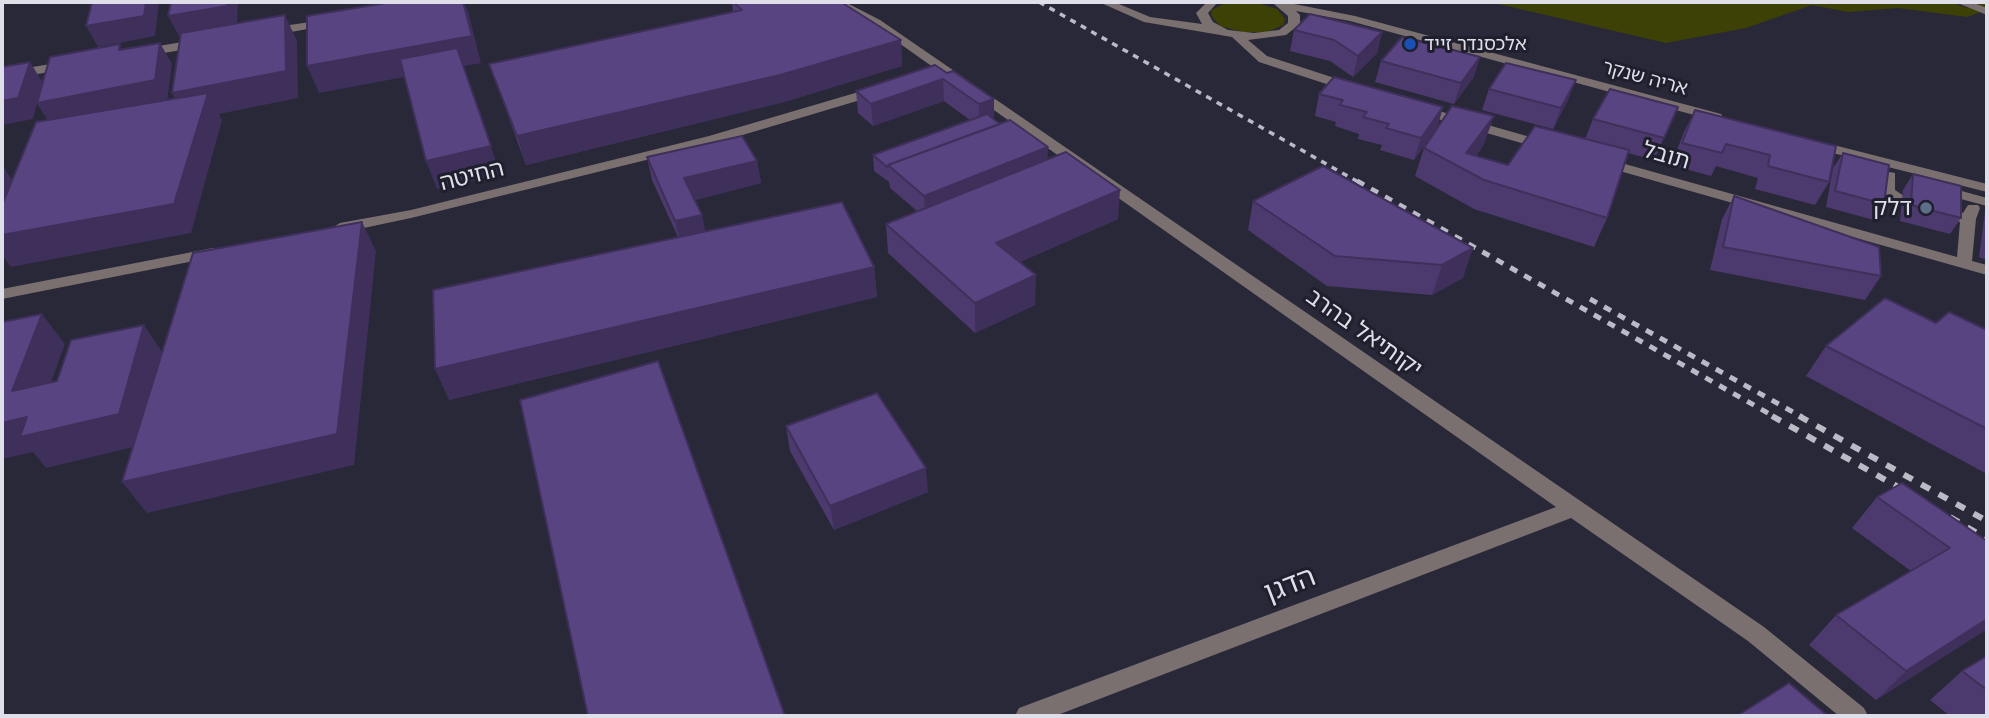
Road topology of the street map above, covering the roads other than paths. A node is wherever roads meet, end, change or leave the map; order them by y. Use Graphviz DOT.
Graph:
graph roads {
  1 [pos="837,2"];
  2 [pos="1105,2"];
  3 [pos="1961,2"];
  4 [pos="1278,4"];
  5 [pos="1207,5"];
  6 [pos="1987,12"];
  7 [pos="1335,14"];
  8 [pos="351,19"];
  9 [pos="1296,19"];
  10 [pos="1159,23"];
  11 [pos="1216,29"];
  12 [pos="256,34"];
  13 [pos="1236,35"];
  14 [pos="1272,36"];
  15 [pos="215,41"];
  16 [pos="1254,54"];
  17 [pos="122,56"];
  18 [pos="82,63"];
  19 [pos="946,70"];
  20 [pos="2,76"];
  21 [pos="920,78"];
  22 [pos="894,85"];
  23 [pos="1365,93"];
  24 [pos="1405,105"];
  25 [pos="1731,121"];
  26 [pos="1797,139"];
  27 [pos="1565,151"];
  28 [pos="1592,159"];
  29 [pos="1890,170"];
  30 [pos="1987,188"];
  31 [pos="1987,203"];
  32 [pos="1968,219"];
  33 [pos="329,230"];
  34 [pos="234,249"];
  35 [pos="1964,263"];
  36 [pos="1987,270"];
  37 [pos="2,294"];
  38 [pos="1573,509"];
  39 [pos="1027,716"];
  40 [pos="1856,716"];
  1 -- 19 [label="street, יקותיאל בהרב"];
  2 -- 10 [label="street"];
  3 -- 6 [label="street"];
  4 -- 7 [label="street, אריה שנקר"];
  4 -- 9 [label="street"];
  5 -- 10 [label="street"];
  5 -- 11 [label="street"];
  7 -- 9 [label="street, אריה שנקר"];
  7 -- 25 [label="street, אריה שנקר"];
  8 -- 12 [label="street"];
  9 -- 14 [label="street"];
  10 -- 11 [label="street"];
  11 -- 13 [label="street"];
  13 -- 14 [label="street"];
  13 -- 16 [label="street"];
  14 -- 16 [label="street"];
  15 -- 17 [label="street"];
  16 -- 23 [label="street"];
  18 -- 20 [label="street"];
  19 -- 21 [label="street"];
  19 -- 38 [label="street, יקותיאל בהרב"];
  22 -- 33 [label="street, החיטה"];
  24 -- 27 [label="street"];
  26 -- 29 [label="street"];
  28 -- 35 [label="street, תובל"];
  29 -- 30 [label="street"];
  29 -- 31 [label="street"];
  29 -- 32 [label="street"];
  31 -- 32 [label="street"];
  32 -- 35 [label="street"];
  34 -- 37 [label="street"];
  35 -- 36 [label="street, תובל"];
  38 -- 39 [label="street, הדגן"];
  38 -- 40 [label="street, יקותיאל בהרב"];
}
